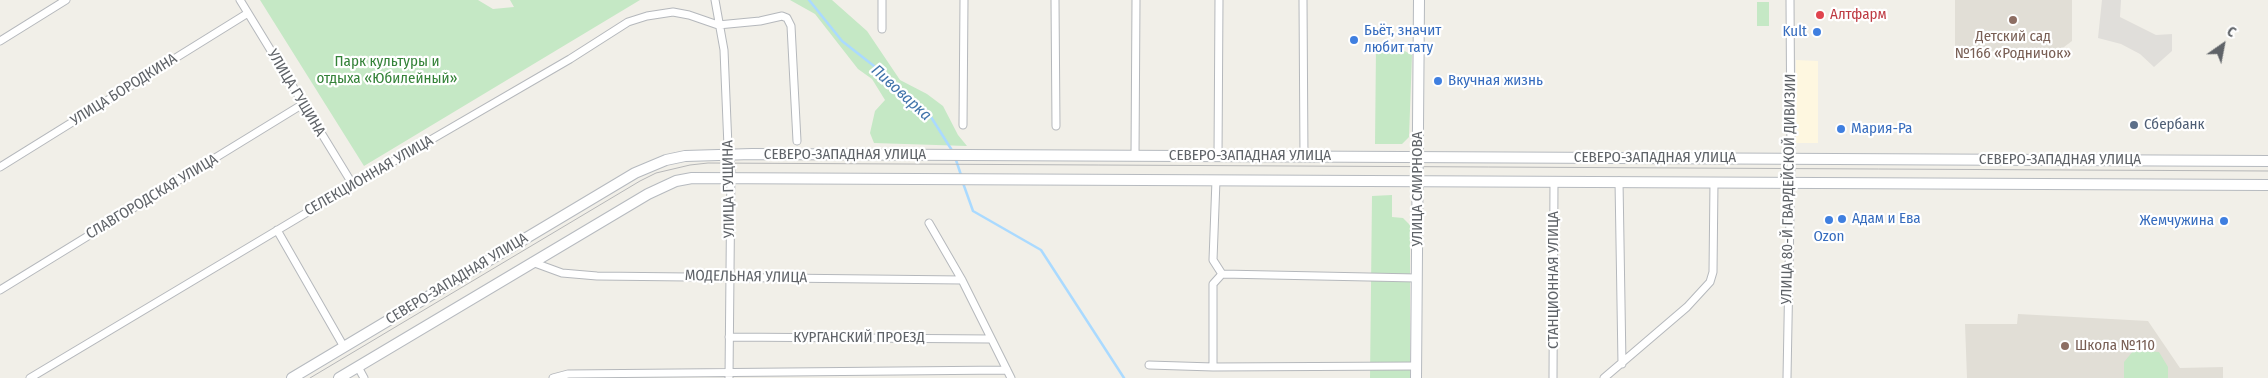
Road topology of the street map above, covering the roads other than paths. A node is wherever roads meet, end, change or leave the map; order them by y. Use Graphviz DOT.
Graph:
graph roads {
  1 [pos="66,0"];
  2 [pos="240,0"];
  3 [pos="715,0"];
  4 [pos="882,0"];
  5 [pos="964,0"];
  6 [pos="1055,0"];
  7 [pos="1136,0"];
  8 [pos="1219,0"];
  9 [pos="1303,0"];
  10 [pos="1419,0"];
  11 [pos="1790,0"];
  12 [pos="248,13"];
  13 [pos="718,25"];
  14 [pos="882,29"];
  15 [pos="0,41"];
  16 [pos="303,104"];
  17 [pos="963,125"];
  18 [pos="1056,126"];
  19 [pos="798,141"];
  20 [pos="729,155"];
  21 [pos="1135,156"];
  22 [pos="1218,156"];
  23 [pos="1304,157"];
  24 [pos="1418,157"];
  25 [pos="1791,159"];
  26 [pos="2268,161"];
  27 [pos="0,167"];
  28 [pos="731,178"];
  29 [pos="1216,180"];
  30 [pos="1419,181"];
  31 [pos="1554,181"];
  32 [pos="1619,181"];
  33 [pos="1714,182"];
  34 [pos="1790,183"];
  35 [pos="353,185"];
  36 [pos="2268,185"];
  37 [pos="929,223"];
  38 [pos="277,230"];
  39 [pos="532,262"];
  40 [pos="1222,274"];
  41 [pos="729,277"];
  42 [pos="1417,278"];
  43 [pos="962,280"];
  44 [pos="0,290"];
  45 [pos="729,337"];
  46 [pos="990,339"];
  47 [pos="344,347"];
  48 [pos="1622,364"];
  49 [pos="1149,365"];
  50 [pos="358,366"];
  51 [pos="1416,366"];
  52 [pos="1213,367"];
  53 [pos="1007,370"];
  54 [pos="730,375"];
  55 [pos="30,378"];
  56 [pos="292,378"];
  57 [pos="338,378"];
  58 [pos="364,378"];
  59 [pos="553,378"];
  60 [pos="1011,378"];
  61 [pos="1416,378"];
  62 [pos="1553,378"];
  63 [pos="1604,378"];
  64 [pos="1786,378"];
  1 -- 15 [label="street"];
  2 -- 12 [label="street, УЛИЦА ГУЩИНА"];
  3 -- 13 [label="street, УЛИЦА ГУЩИНА"];
  4 -- 14 [label="street"];
  5 -- 17 [label="street"];
  6 -- 18 [label="street"];
  7 -- 21 [label="street"];
  8 -- 22 [label="street"];
  9 -- 23 [label="street"];
  10 -- 24 [label="main road, УЛИЦА СМИРНОВА"];
  11 -- 25 [label="street, УЛИЦА 80-Й ГВАРДЕЙСКОЙ ДИВИЗИИ"];
  12 -- 16 [label="street, УЛИЦА ГУЩИНА"];
  12 -- 27 [label="street, УЛИЦА БОРОДКИНА"];
  13 -- 19 [label="street"];
  13 -- 20 [label="street, УЛИЦА ГУЩИНА"];
  13 -- 35 [label="street, СЕЛЕКЦИОННАЯ УЛИЦА"];
  16 -- 35 [label="street, УЛИЦА ГУЩИНА"];
  16 -- 44 [label="street, СЛАВГОРОДСКАЯ УЛИЦА"];
  20 -- 21 [label="main road, СЕВЕРО-ЗАПАДНАЯ УЛИЦА"];
  20 -- 28 [label="street, УЛИЦА ГУЩИНА"];
  20 -- 47 [label="main road, СЕВЕРО-ЗАПАДНАЯ УЛИЦА"];
  21 -- 22 [label="main road, СЕВЕРО-ЗАПАДНАЯ УЛИЦА"];
  22 -- 23 [label="main road, СЕВЕРО-ЗАПАДНАЯ УЛИЦА"];
  23 -- 24 [label="main road, СЕВЕРО-ЗАПАДНАЯ УЛИЦА"];
  24 -- 25 [label="main road, СЕВЕРО-ЗАПАДНАЯ УЛИЦА"];
  24 -- 30 [label="main road, УЛИЦА СМИРНОВА"];
  25 -- 26 [label="main road, СЕВЕРО-ЗАПАДНАЯ УЛИЦА"];
  25 -- 34 [label="street, УЛИЦА 80-Й ГВАРДЕЙСКОЙ ДИВИЗИИ"];
  28 -- 29 [label="main road, СЕВЕРО-ЗАПАДНАЯ УЛИЦА"];
  28 -- 39 [label="main road, СЕВЕРО-ЗАПАДНАЯ УЛИЦА"];
  28 -- 41 [label="street, УЛИЦА ГУЩИНА"];
  29 -- 30 [label="main road, СЕВЕРО-ЗАПАДНАЯ УЛИЦА"];
  29 -- 40 [label="street"];
  30 -- 31 [label="main road, СЕВЕРО-ЗАПАДНАЯ УЛИЦА"];
  30 -- 42 [label="main road, УЛИЦА СМИРНОВА"];
  31 -- 32 [label="main road, СЕВЕРО-ЗАПАДНАЯ УЛИЦА"];
  31 -- 62 [label="street, СТАНЦИОННАЯ УЛИЦА"];
  32 -- 33 [label="main road, СЕВЕРО-ЗАПАДНАЯ УЛИЦА"];
  32 -- 48 [label="street"];
  33 -- 34 [label="main road, СЕВЕРО-ЗАПАДНАЯ УЛИЦА"];
  33 -- 48 [label="street"];
  34 -- 36 [label="main road, СЕВЕРО-ЗАПАДНАЯ УЛИЦА"];
  34 -- 64 [label="street, УЛИЦА 80-Й ГВАРДЕЙСКОЙ ДИВИЗИИ"];
  35 -- 38 [label="street, СЕЛЕКЦИОННАЯ УЛИЦА"];
  37 -- 43 [label="street"];
  38 -- 47 [label="street"];
  38 -- 55 [label="street, СЕЛЕКЦИОННАЯ УЛИЦА"];
  39 -- 41 [label="street, МОДЕЛЬНАЯ УЛИЦА"];
  39 -- 50 [label="main road, СЕВЕРО-ЗАПАДНАЯ УЛИЦА"];
  40 -- 42 [label="street"];
  40 -- 52 [label="street"];
  41 -- 43 [label="street, МОДЕЛЬНАЯ УЛИЦА"];
  41 -- 45 [label="street, УЛИЦА ГУЩИНА"];
  42 -- 51 [label="main road, УЛИЦА СМИРНОВА"];
  43 -- 46 [label="street"];
  45 -- 46 [label="street, КУРГАНСКИЙ ПРОЕЗД"];
  45 -- 54 [label="street, УЛИЦА ГУЩИНА"];
  46 -- 53 [label="street"];
  47 -- 56 [label="main road, СЕВЕРО-ЗАПАДНАЯ УЛИЦА"];
  48 -- 63 [label="street"];
  49 -- 52 [label="street"];
  50 -- 57 [label="main road, СЕВЕРО-ЗАПАДНАЯ УЛИЦА"];
  50 -- 58 [label="street"];
  51 -- 52 [label="street"];
  51 -- 61 [label="main road, УЛИЦА СМИРНОВА"];
  53 -- 54 [label="street"];
  53 -- 60 [label="street"];
  54 -- 59 [label="street"];
}
